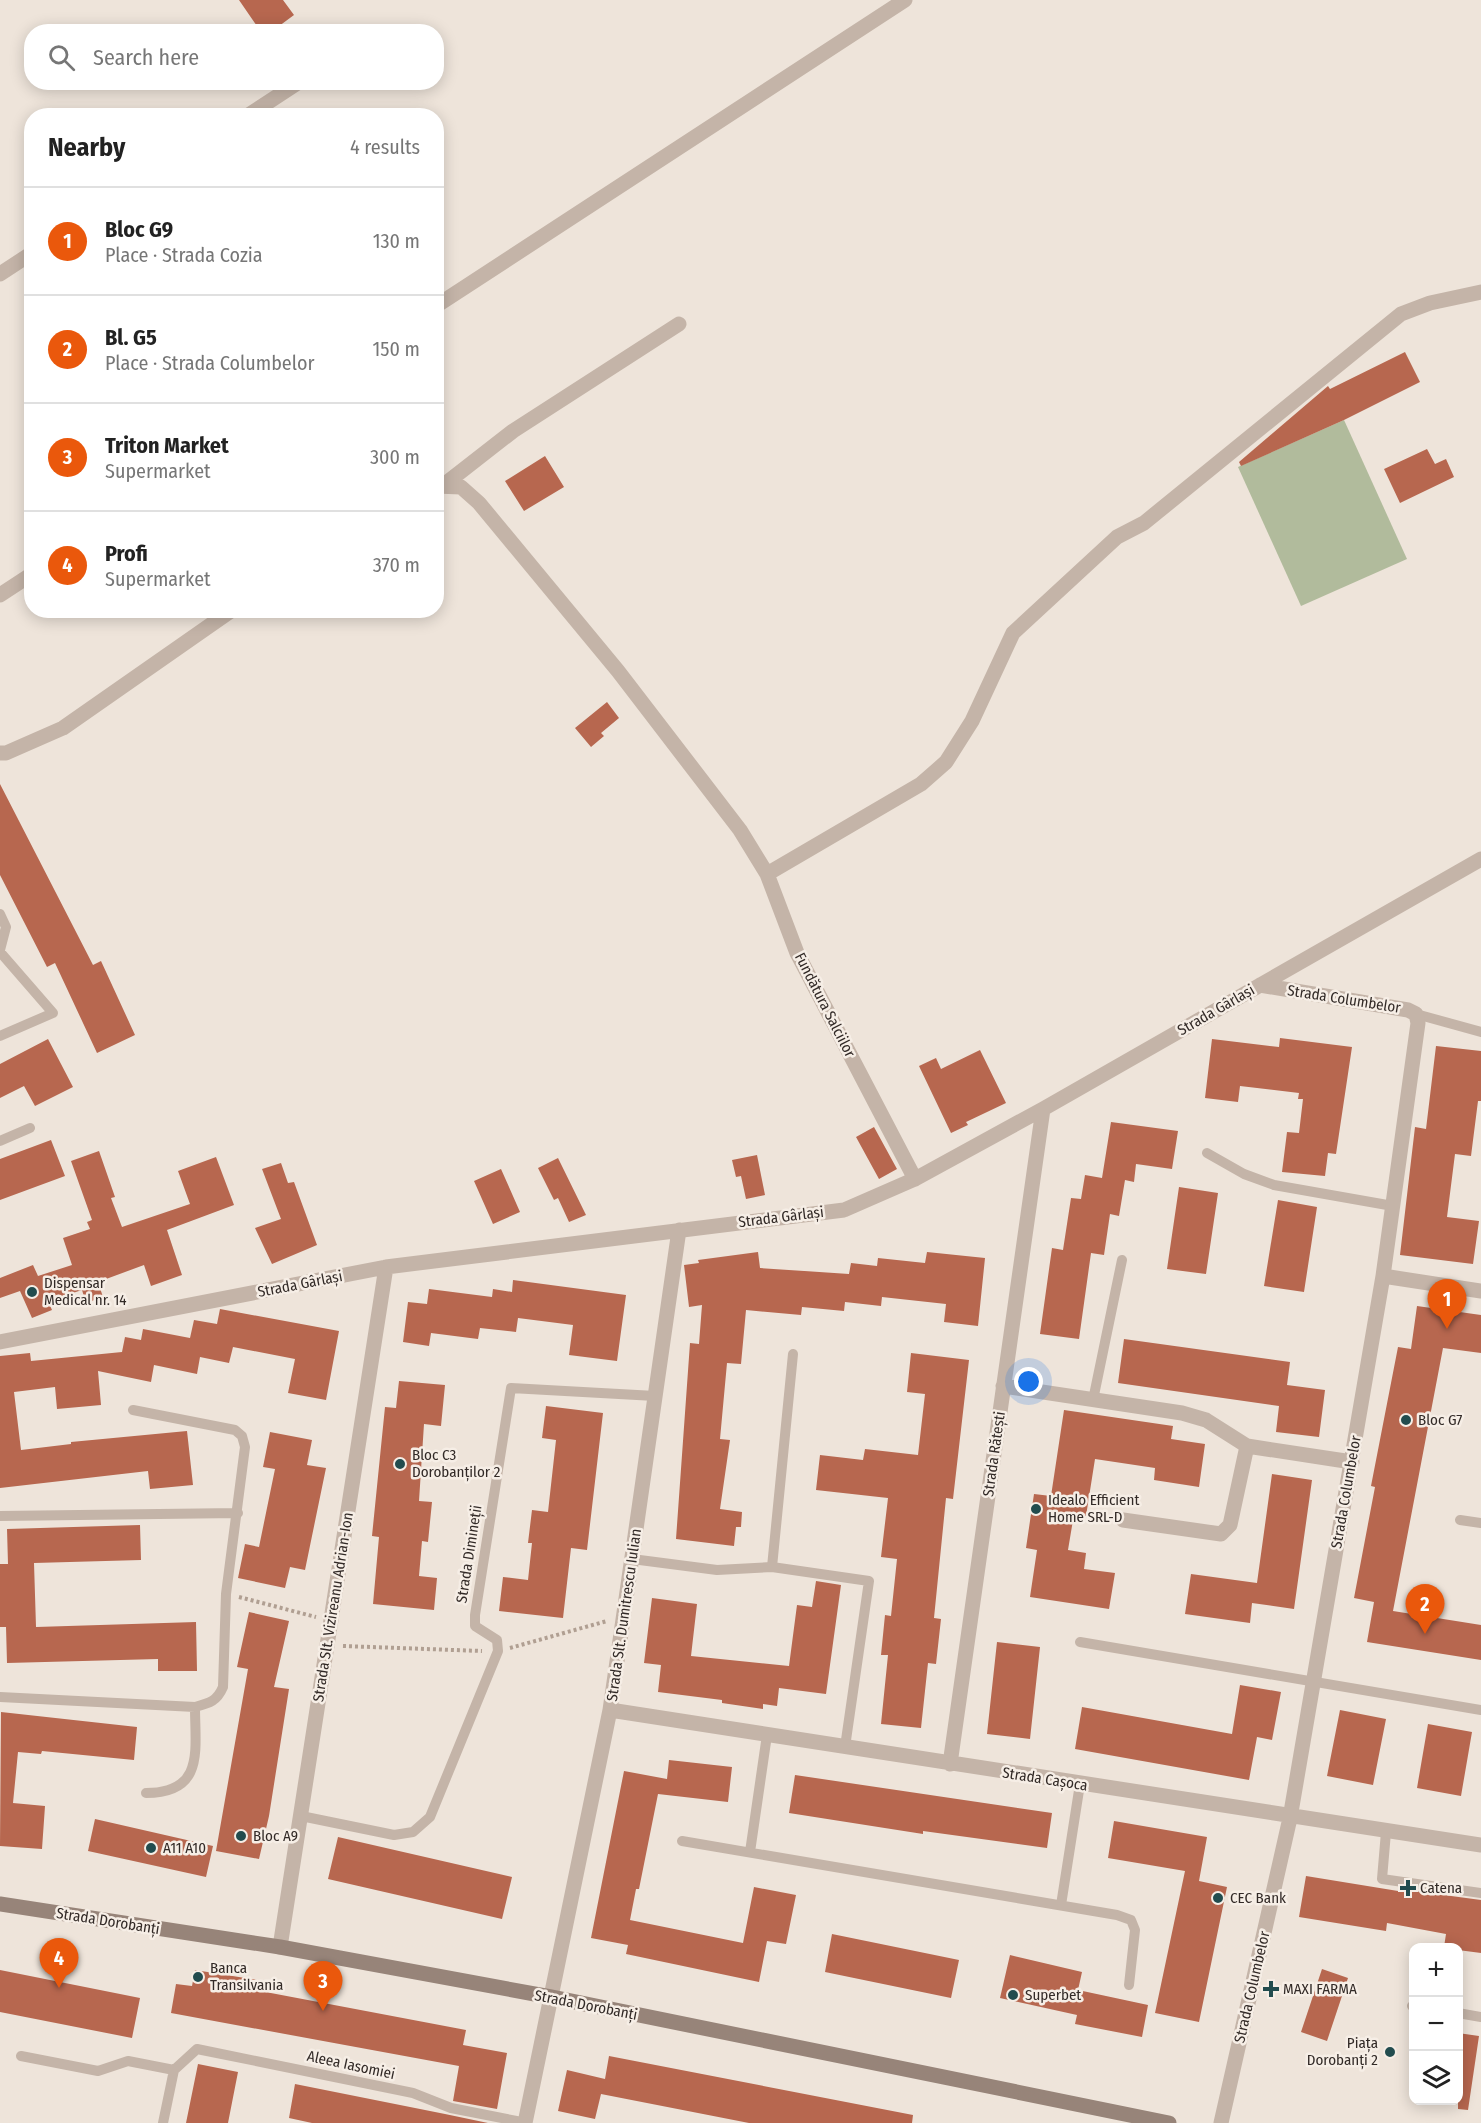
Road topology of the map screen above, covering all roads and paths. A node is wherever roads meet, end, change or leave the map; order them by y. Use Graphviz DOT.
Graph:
graph roads {
  1 [pos="905,0"];
  2 [pos="287,90"];
  3 [pos="259,108"];
  4 [pos="24,259"];
  5 [pos="0,274"];
  6 [pos="1481,292"];
  7 [pos="444,301"];
  8 [pos="680,324"];
  9 [pos="444,483"];
  10 [pos="444,485"];
  11 [pos="24,579"];
  12 [pos="0,595"];
  13 [pos="221,618"];
  14 [pos="0,753"];
  15 [pos="1481,859"];
  16 [pos="767,874"];
  17 [pos="0,914"];
  18 [pos="0,951"];
  19 [pos="1260,985"];
  20 [pos="1416,1014"];
  21 [pos="1481,1032"];
  22 [pos="0,1036"];
  23 [pos="1043,1109"];
  24 [pos="30,1128"];
  25 [pos="0,1141"];
  26 [pos="1207,1153"];
  27 [pos="915,1179"];
  28 [pos="1394,1206"];
  29 [pos="679,1230"];
  30 [pos="1122,1260"];
  31 [pos="386,1267"];
  32 [pos="1383,1276"];
  33 [pos="1481,1291"];
  34 [pos="0,1342"];
  35 [pos="793,1354"];
  36 [pos="1003,1386"];
  37 [pos="655,1396"];
  38 [pos="1094,1400"];
  39 [pos="133,1410"];
  40 [pos="1247,1446"];
  41 [pos="1352,1462"];
  42 [pos="237,1513"];
  43 [pos="0,1516"];
  44 [pos="1123,1520"];
  45 [pos="1460,1520"];
  46 [pos="1481,1523"];
  47 [pos="632,1560"];
  48 [pos="772,1567"];
  49 [pos="226,1594"];
  50 [pos="331,1621"];
  51 [pos="1080,1642"];
  52 [pos="1314,1682"];
  53 [pos="0,1697"];
  54 [pos="195,1707"];
  55 [pos="610,1710"];
  56 [pos="1481,1710"];
  57 [pos="767,1735"];
  58 [pos="845,1747"];
  59 [pos="950,1764"];
  60 [pos="1080,1784"];
  61 [pos="146,1793"];
  62 [pos="302,1816"];
  63 [pos="1290,1818"];
  64 [pos="1386,1832"];
  65 [pos="682,1841"];
  66 [pos="1481,1845"];
  67 [pos="750,1852"];
  68 [pos="1481,1893"];
  69 [pos="0,1904"];
  70 [pos="1061,1905"];
  71 [pos="280,1947"];
  72 [pos="1129,1985"];
  73 [pos="551,1997"];
  74 [pos="1463,2014"];
  75 [pos="1481,2017"];
  76 [pos="21,2055"];
  77 [pos="174,2070"];
  78 [pos="163,2123"];
  79 [pos="526,2123"];
  80 [pos="1169,2123"];
  81 [pos="1221,2123"];
  1 -- 7 [label="street"];
  2 -- 3 [label="street"];
  4 -- 5 [label="street"];
  6 -- 16 [label="street"];
  8 -- 9 [label="street"];
  10 -- 16 [label="street, Fundătura Salciilor"];
  11 -- 12 [label="street"];
  13 -- 14 [label="street"];
  15 -- 19 [label="street, Strada Gârlași"];
  16 -- 27 [label="street, Fundătura Salciilor"];
  17 -- 18 [label="lane"];
  18 -- 22 [label="lane"];
  19 -- 20 [label="street, Strada Columbelor"];
  19 -- 23 [label="street, Strada Gârlași"];
  20 -- 21 [label="lane"];
  20 -- 28 [label="street, Strada Columbelor"];
  23 -- 27 [label="street, Strada Gârlași"];
  23 -- 36 [label="street, Strada Rătești"];
  24 -- 25 [label="lane"];
  26 -- 28 [label="lane"];
  27 -- 29 [label="street, Strada Gârlași"];
  28 -- 32 [label="street, Strada Columbelor"];
  29 -- 31 [label="street, Strada Gârlași"];
  29 -- 37 [label="street, Strada Slt. Dumitrescu Iulian"];
  30 -- 38 [label="lane"];
  31 -- 34 [label="street, Strada Gârlași"];
  31 -- 50 [label="street, Strada Slt. Vizireanu Adrian-Ion"];
  32 -- 33 [label="street"];
  32 -- 41 [label="street, Strada Columbelor"];
  35 -- 48 [label="lane"];
  36 -- 38 [label="street"];
  36 -- 59 [label="street, Strada Rătești"];
  37 -- 47 [label="street, Strada Slt. Dumitrescu Iulian"];
  37 -- 62 [label="lane, Strada Dimineții"];
  38 -- 40 [label="street"];
  39 -- 42 [label="lane"];
  40 -- 41 [label="street"];
  40 -- 44 [label="street"];
  41 -- 52 [label="street, Strada Columbelor"];
  42 -- 43 [label="lane"];
  42 -- 49 [label="lane"];
  45 -- 46 [label="lane"];
  47 -- 48 [label="lane"];
  47 -- 55 [label="street, Strada Slt. Dumitrescu Iulian"];
  48 -- 58 [label="lane"];
  49 -- 50 [label="path"];
  49 -- 54 [label="lane"];
  50 -- 62 [label="street, Strada Slt. Vizireanu Adrian-Ion"];
  51 -- 52 [label="lane"];
  52 -- 56 [label="lane"];
  52 -- 63 [label="street, Strada Columbelor"];
  53 -- 54 [label="lane"];
  54 -- 61 [label="lane"];
  55 -- 57 [label="street, Strada Cașoca"];
  55 -- 73 [label="street, Strada Slt. Dumitrescu Iulian"];
  57 -- 58 [label="street, Strada Cașoca"];
  57 -- 67 [label="lane"];
  58 -- 59 [label="street, Strada Cașoca"];
  59 -- 60 [label="street, Strada Cașoca"];
  60 -- 63 [label="street, Strada Cașoca"];
  60 -- 70 [label="lane"];
  62 -- 71 [label="street, Strada Slt. Vizireanu Adrian-Ion"];
  63 -- 64 [label="street, Strada Cașoca"];
  63 -- 81 [label="street, Strada Columbelor"];
  64 -- 66 [label="street, Strada Cașoca"];
  64 -- 68 [label="lane"];
  65 -- 67 [label="lane"];
  67 -- 70 [label="lane"];
  69 -- 71 [label="main road, Strada Dorobanți"];
  70 -- 72 [label="lane"];
  71 -- 73 [label="main road, Strada Dorobanți"];
  73 -- 79 [label="street, Strada Slt. Dumitrescu Iulian"];
  73 -- 80 [label="main road, Strada Dorobanți"];
  74 -- 75 [label="lane"];
  76 -- 77 [label="lane"];
  77 -- 78 [label="lane"];
  77 -- 79 [label="lane, Aleea Iasomiei"];
}
